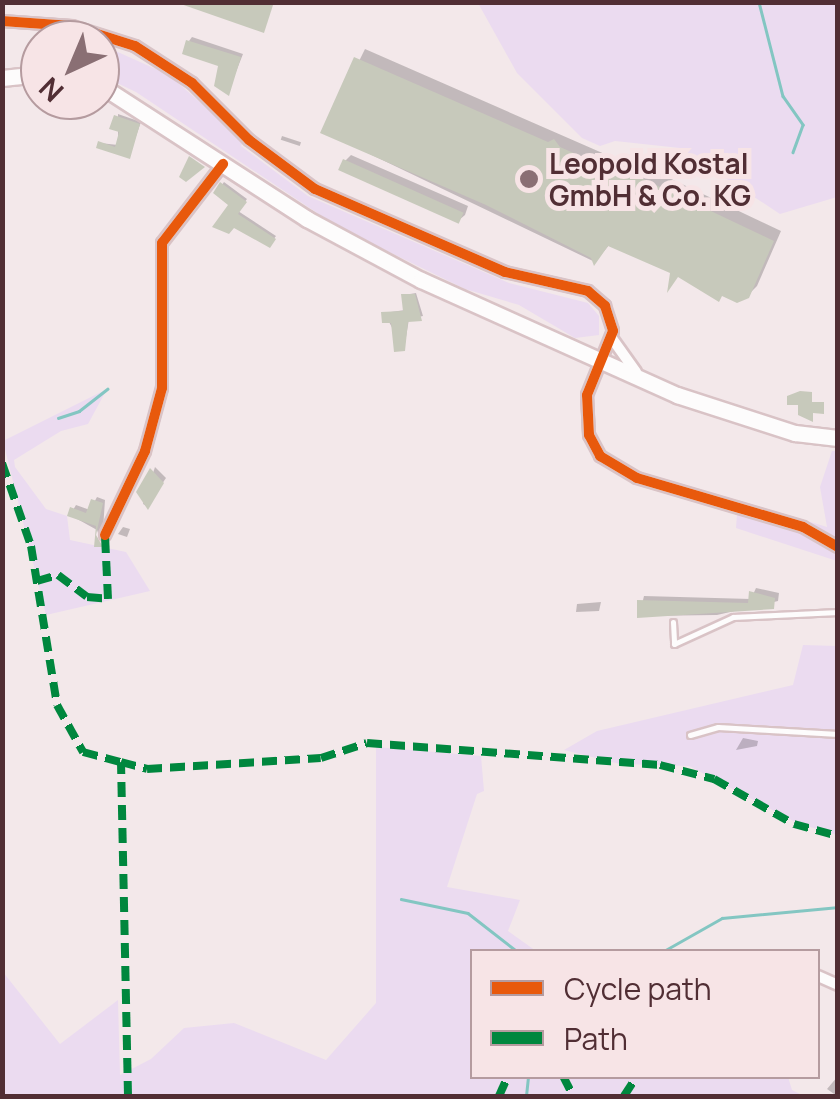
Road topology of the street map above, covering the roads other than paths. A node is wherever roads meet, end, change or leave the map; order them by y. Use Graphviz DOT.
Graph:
graph roads {
  1 [pos="2,21"];
  2 [pos="120,97"];
  3 [pos="223,164"];
  4 [pos="611,336"];
  5 [pos="601,361"];
  6 [pos="643,380"];
  7 [pos="838,438"];
  8 [pos="105,536"];
  9 [pos="838,546"];
  10 [pos="838,612"];
  11 [pos="673,622"];
  12 [pos="838,734"];
  13 [pos="690,735"];
  1 -- 4 [label="street"];
  2 -- 3 [label="main road"];
  3 -- 5 [label="main road"];
  3 -- 8 [label="street"];
  4 -- 5 [label="street"];
  4 -- 6 [label="street"];
  5 -- 6 [label="main road"];
  5 -- 9 [label="street"];
  6 -- 7 [label="main road"];
  10 -- 11 [label="lane"];
  12 -- 13 [label="lane"];
}
